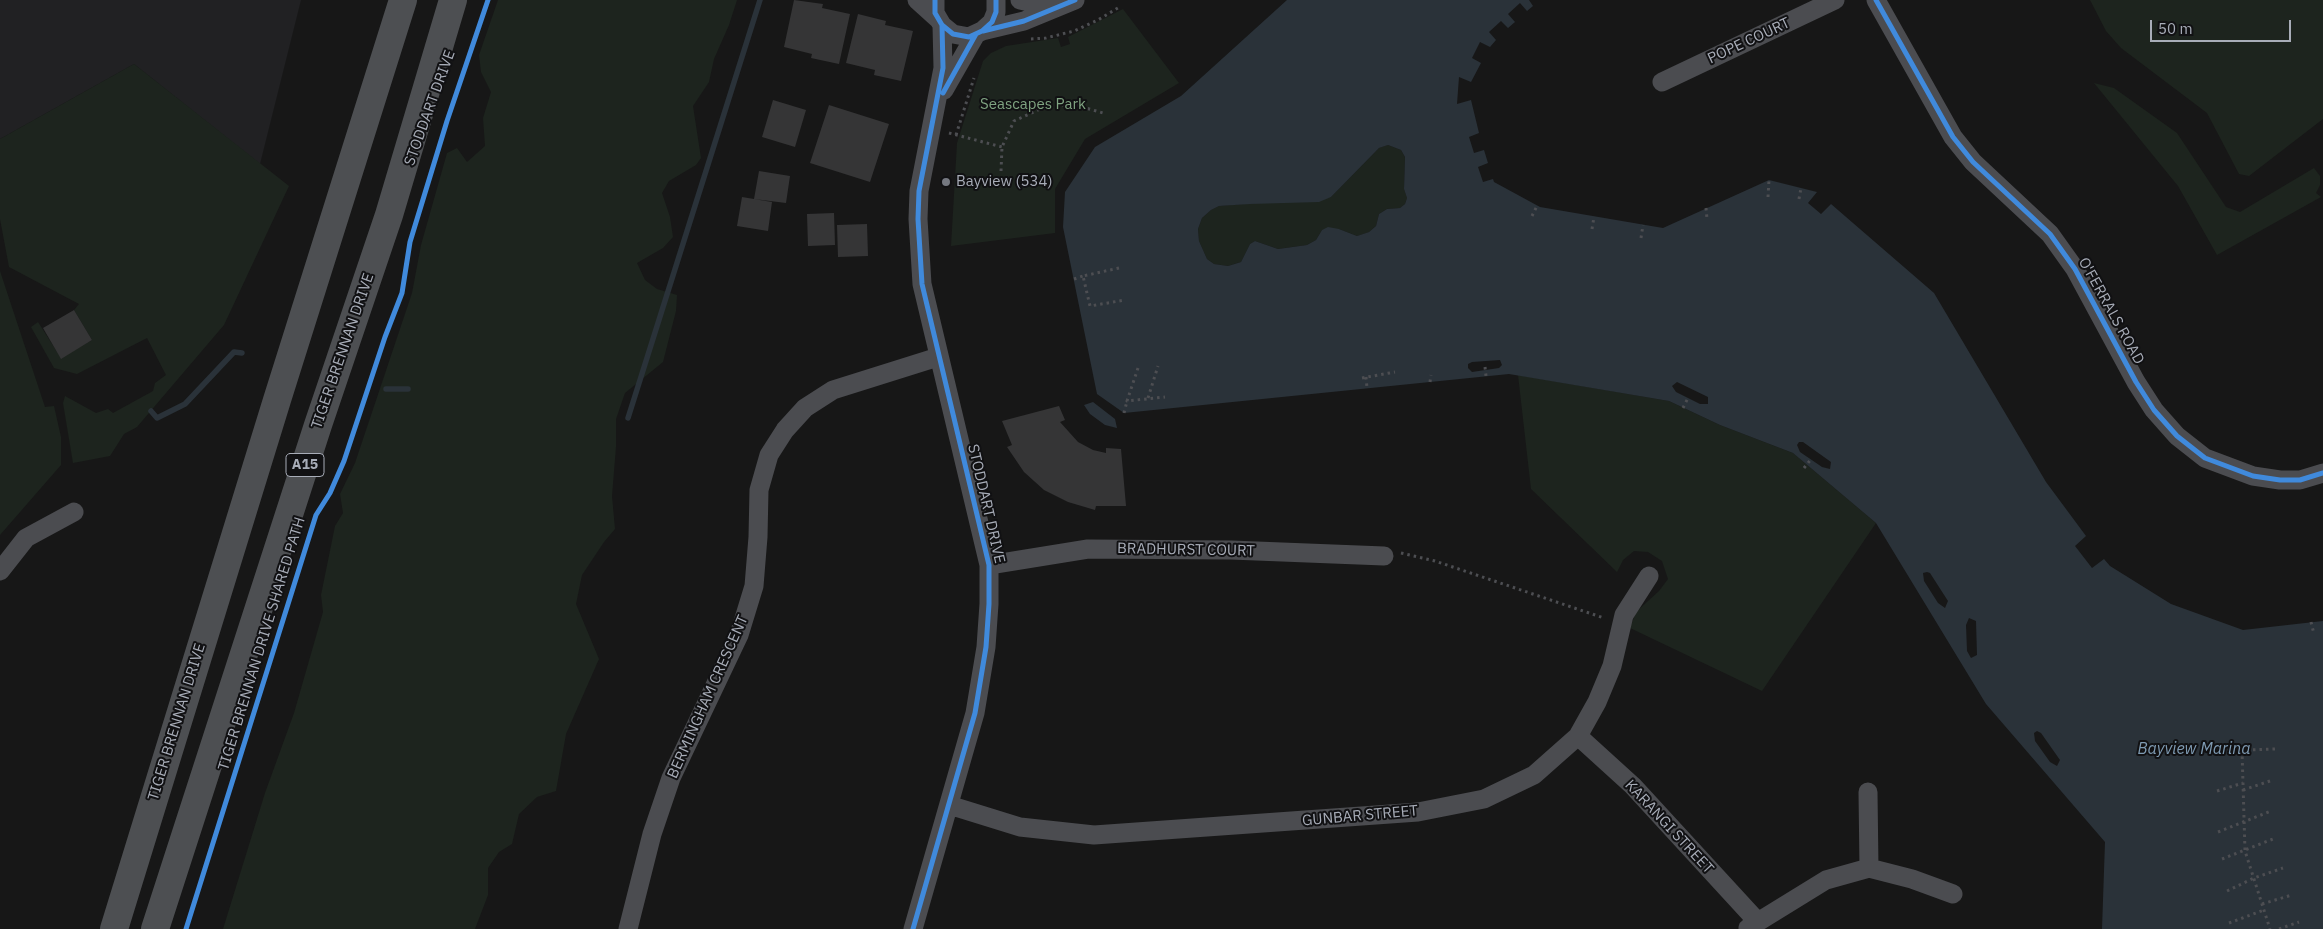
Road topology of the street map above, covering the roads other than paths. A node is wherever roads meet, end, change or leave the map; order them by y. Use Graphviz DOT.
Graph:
graph roads {
  1 [pos="403,0"];
  2 [pos="453,0"];
  3 [pos="467,0"];
  4 [pos="917,0"];
  5 [pos="935,0"];
  6 [pos="996,0"];
  7 [pos="1020,0"];
  8 [pos="1075,0"];
  9 [pos="1835,0"];
  10 [pos="1876,0"];
  11 [pos="940,22"];
  12 [pos="979,33"];
  13 [pos="1662,82"];
  14 [pos="933,120"];
  15 [pos="389,215"];
  16 [pos="938,357"];
  17 [pos="2323,473"];
  18 [pos="74,512"];
  19 [pos="1384,556"];
  20 [pos="989,565"];
  21 [pos="0,570"];
  22 [pos="1649,576"];
  23 [pos="1578,736"];
  24 [pos="1868,792"];
  25 [pos="949,805"];
  26 [pos="1869,868"];
  27 [pos="1953,894"];
  28 [pos="1752,925"];
  29 [pos="114,929"];
  30 [pos="155,929"];
  31 [pos="628,929"];
  32 [pos="913,929"];
  1 -- 29 [label="main road, TIGER BRENNAN DRIVE"];
  2 -- 15 [label="main road, TIGER BRENNAN DRIVE / A15"];
  3 -- 15 [label="street, STODDART DRIVE"];
  4 -- 11 [label="street"];
  5 -- 11 [label="street, STODDART DRIVE"];
  6 -- 12 [label="street, STODDART DRIVE"];
  7 -- 8 [label="street"];
  8 -- 12 [label="street"];
  9 -- 13 [label="street, POPE COURT"];
  10 -- 17 [label="street, O'FERRALS ROAD"];
  11 -- 12 [label="street"];
  11 -- 14 [label="street, STODDART DRIVE"];
  12 -- 14 [label="street, STODDART DRIVE"];
  14 -- 16 [label="street, STODDART DRIVE"];
  15 -- 30 [label="main road, TIGER BRENNAN DRIVE / A15"];
  16 -- 20 [label="street, STODDART DRIVE"];
  16 -- 31 [label="street, BERMINGHAM CRESCENT"];
  18 -- 21 [label="street"];
  19 -- 20 [label="street, BRADHURST COURT"];
  20 -- 25 [label="street, STODDART DRIVE"];
  22 -- 23 [label="street, GUNBAR STREET"];
  23 -- 25 [label="street, GUNBAR STREET"];
  23 -- 28 [label="street, KARANGI STREET"];
  24 -- 26 [label="street"];
  25 -- 32 [label="street, STODDART DRIVE"];
  26 -- 27 [label="street"];
  26 -- 28 [label="street"];
}
